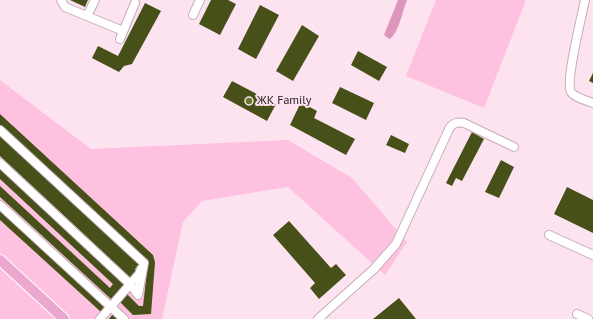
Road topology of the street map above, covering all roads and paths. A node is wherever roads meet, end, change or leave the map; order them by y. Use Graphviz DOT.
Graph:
graph roads {
  1 [pos="61,0"];
  2 [pos="95,0"];
  3 [pos="200,0"];
  4 [pos="586,0"];
  5 [pos="135,3"];
  6 [pos="192,15"];
  7 [pos="88,16"];
  8 [pos="593,103"];
  9 [pos="0,130"];
  10 [pos="514,147"];
  11 [pos="0,163"];
  12 [pos="0,204"];
  13 [pos="550,235"];
  14 [pos="593,255"];
  15 [pos="0,260"];
  16 [pos="144,263"];
  17 [pos="130,284"];
  18 [pos="111,306"];
  19 [pos="576,314"];
  20 [pos="64,319"];
  21 [pos="100,319"];
  22 [pos="124,319"];
  23 [pos="318,319"];
  24 [pos="588,319"];
  1 -- 7 [label="lane"];
  2 -- 7 [label="lane"];
  3 -- 6 [label="lane"];
  4 -- 8 [label="lane"];
  5 -- 7 [label="lane"];
  9 -- 16 [label="lane"];
  10 -- 23 [label="lane"];
  11 -- 17 [label="lane"];
  12 -- 18 [label="lane"];
  13 -- 14 [label="lane"];
  15 -- 20 [label="main road"];
  16 -- 17 [label="lane"];
  16 -- 17 [label="lane"];
  17 -- 18 [label="lane"];
  18 -- 21 [label="lane"];
  18 -- 22 [label="lane"];
  19 -- 24 [label="lane"];
}
